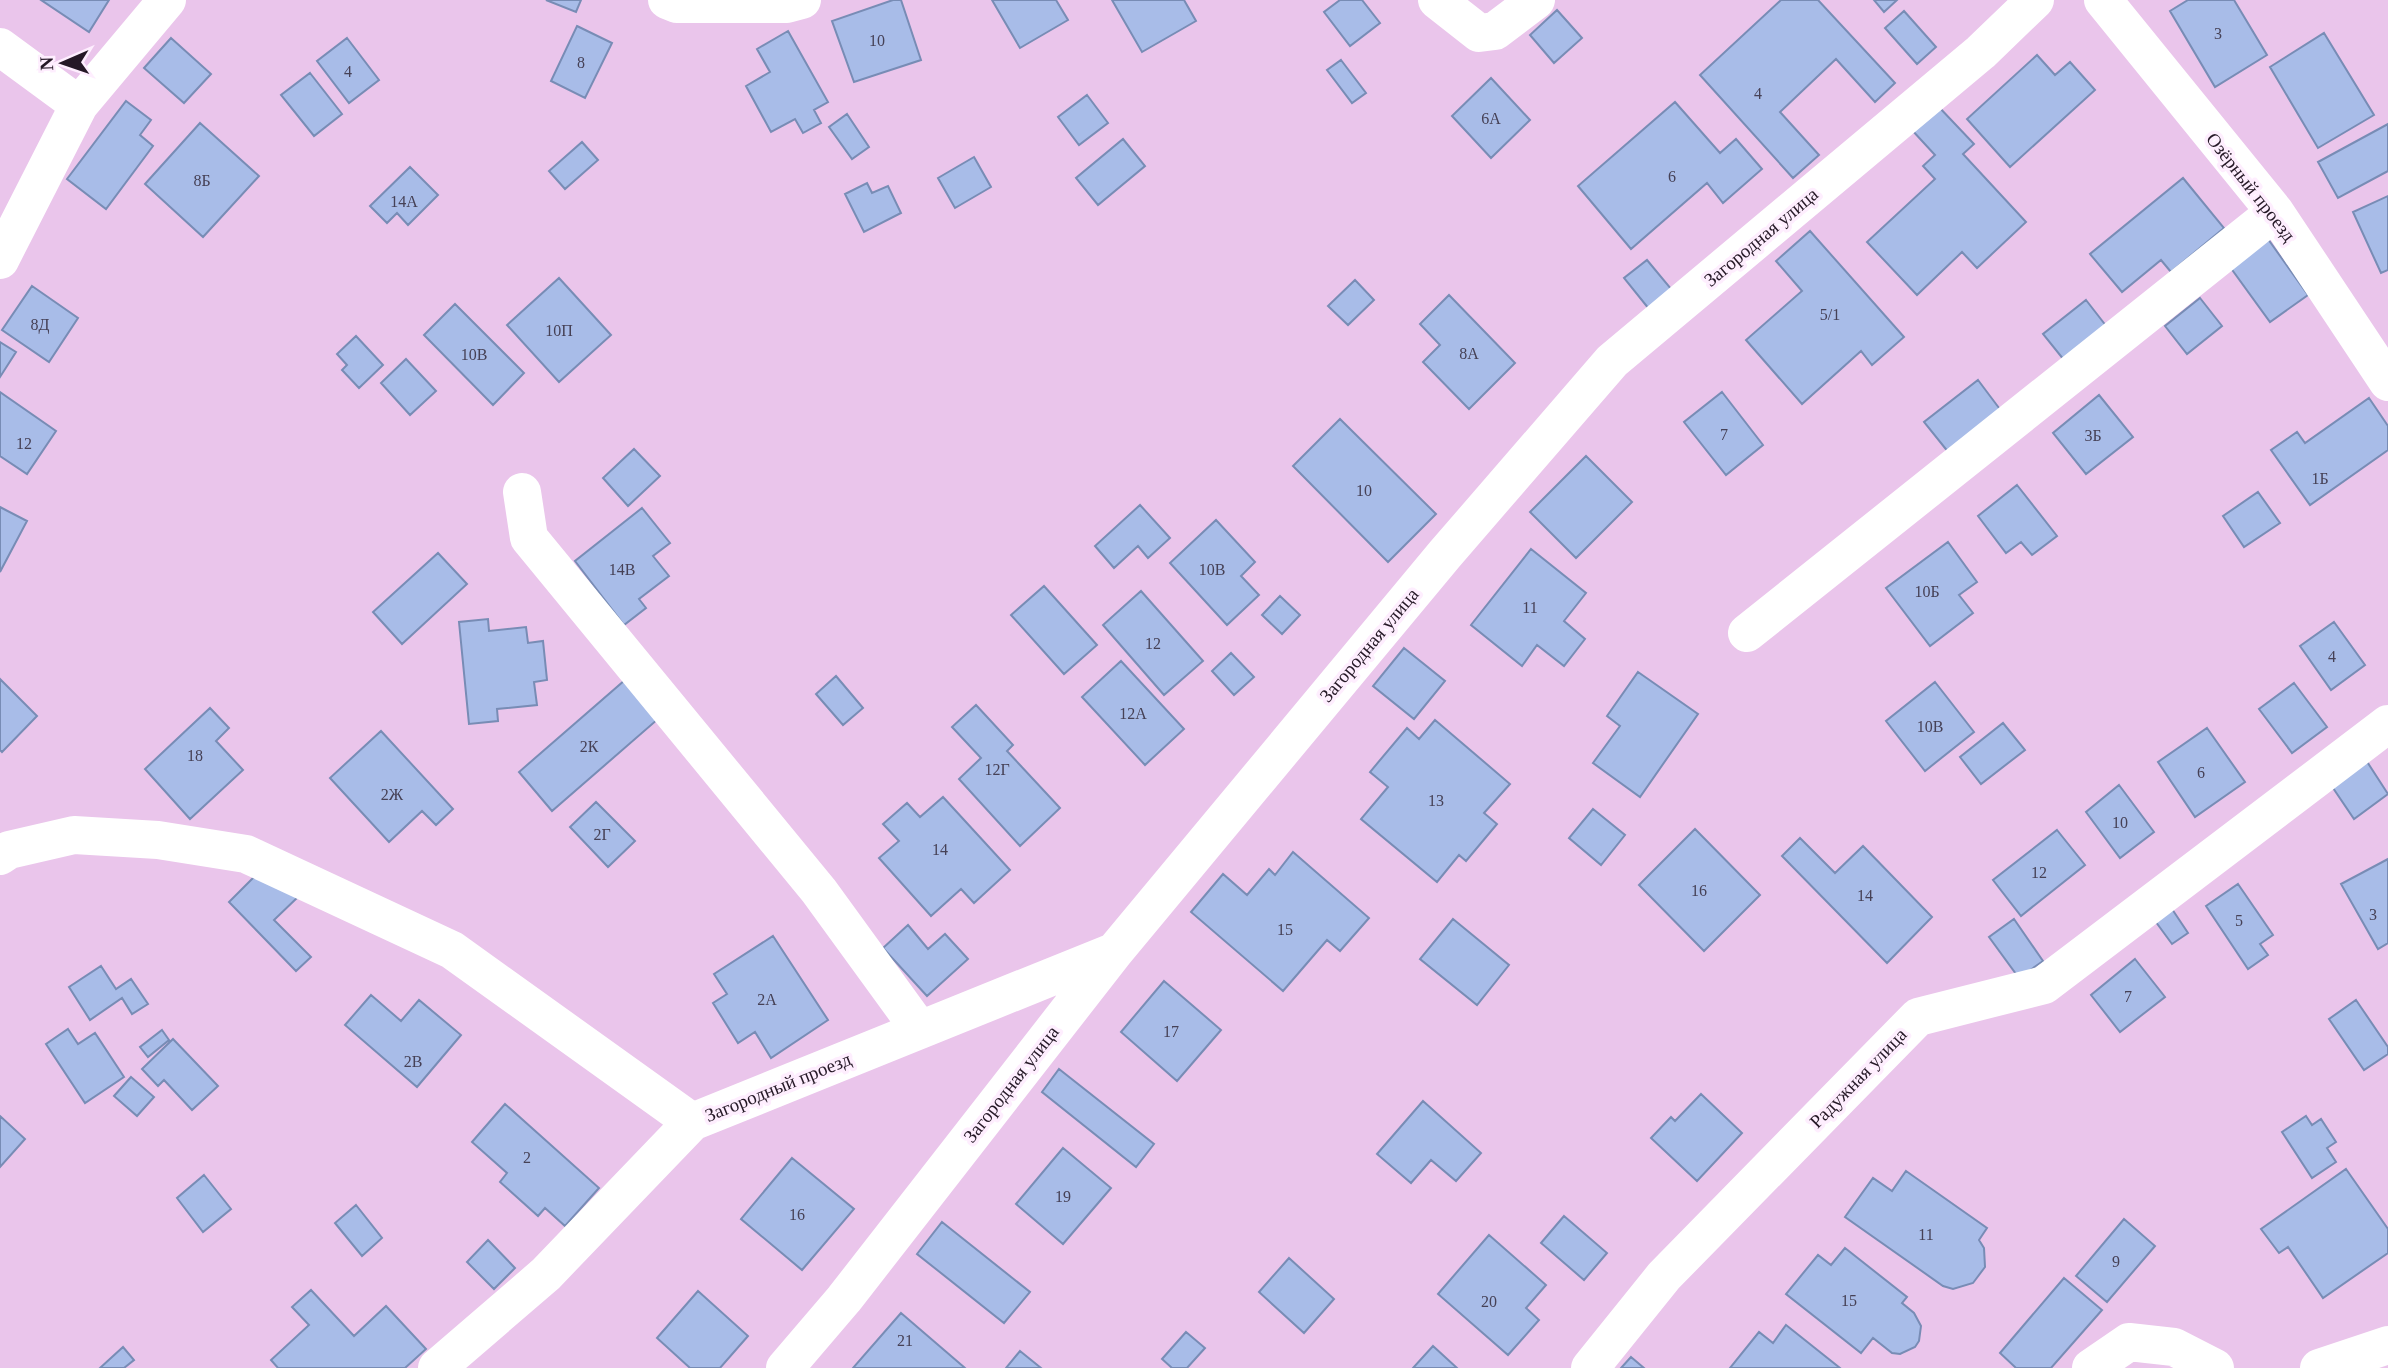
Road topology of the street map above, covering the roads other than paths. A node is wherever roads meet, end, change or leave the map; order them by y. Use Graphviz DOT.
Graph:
graph roads {
  1 [pos="167,0"];
  2 [pos="667,0"];
  3 [pos="802,0"];
  4 [pos="1437,0"];
  5 [pos="1536,0"];
  6 [pos="2035,0"];
  7 [pos="2103,0"];
  8 [pos="0,47"];
  9 [pos="79,105"];
  10 [pos="2275,212"];
  11 [pos="0,260"];
  12 [pos="2388,382"];
  13 [pos="522,492"];
  14 [pos="1747,633"];
  15 [pos="2388,724"];
  16 [pos="0,856"];
  17 [pos="1115,951"];
  18 [pos="920,1030"];
  19 [pos="692,1122"];
  20 [pos="2388,1345"];
  21 [pos="437,1368"];
  22 [pos="785,1368"];
  23 [pos="1590,1368"];
  24 [pos="2091,1368"];
  25 [pos="2215,1368"];
  26 [pos="2319,1368"];
  1 -- 9 [label="street"];
  2 -- 3 [label="street"];
  4 -- 5 [label="street"];
  6 -- 17 [label="street, Загородная улица"];
  7 -- 10 [label="street, Озёрный проезд"];
  8 -- 9 [label="street"];
  9 -- 11 [label="street"];
  10 -- 12 [label="street, Озёрный проезд"];
  10 -- 14 [label="street"];
  13 -- 18 [label="street"];
  15 -- 23 [label="street, Радужная улица"];
  16 -- 19 [label="street"];
  17 -- 18 [label="street, Загородный проезд"];
  17 -- 22 [label="street, Загородная улица"];
  18 -- 19 [label="street, Загородный проезд"];
  19 -- 21 [label="street, Загородный проезд"];
  20 -- 26 [label="street"];
  24 -- 25 [label="street"];
}
